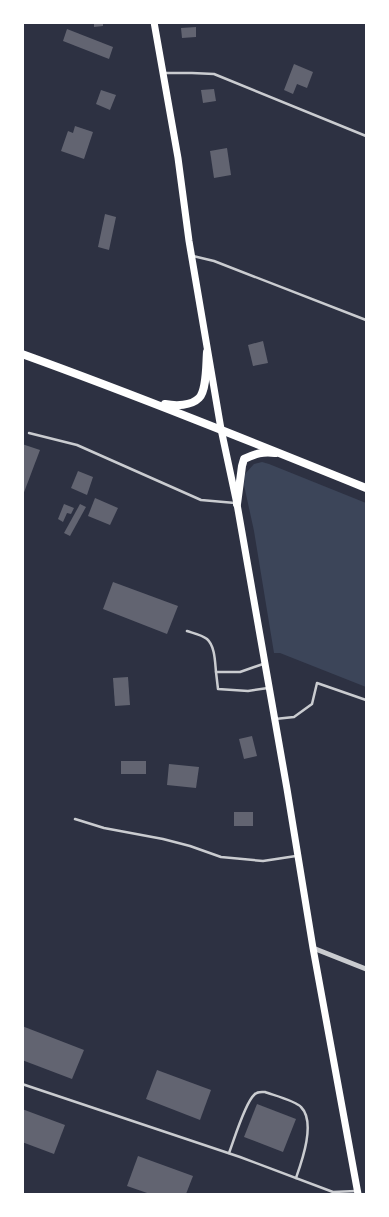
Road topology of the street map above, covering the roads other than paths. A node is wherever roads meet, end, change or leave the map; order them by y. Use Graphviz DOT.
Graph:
graph roads {
  1 [pos="154,22"];
  2 [pos="163,73"];
  3 [pos="366,136"];
  4 [pos="192,256"];
  5 [pos="366,320"];
  6 [pos="208,352"];
  7 [pos="22,354"];
  8 [pos="153,402"];
  9 [pos="221,429"];
  10 [pos="29,433"];
  11 [pos="284,455"];
  12 [pos="366,488"];
  13 [pos="237,504"];
  14 [pos="187,631"];
  15 [pos="264,664"];
  16 [pos="216,672"];
  17 [pos="269,688"];
  18 [pos="366,700"];
  19 [pos="274,719"];
  20 [pos="76,819"];
  21 [pos="298,856"];
  22 [pos="313,948"];
  23 [pos="366,969"];
  24 [pos="22,1084"];
  25 [pos="229,1153"];
  26 [pos="296,1178"];
  27 [pos="358,1193"];
  1 -- 2 [label="main road"];
  2 -- 3 [label="lane"];
  2 -- 4 [label="main road"];
  4 -- 5 [label="lane"];
  4 -- 6 [label="main road"];
  6 -- 8 [label="main road"];
  6 -- 9 [label="main road"];
  7 -- 8 [label="main road"];
  8 -- 9 [label="main road"];
  9 -- 11 [label="main road"];
  9 -- 13 [label="main road"];
  10 -- 13 [label="lane"];
  11 -- 12 [label="main road"];
  11 -- 13 [label="main road"];
  13 -- 15 [label="main road"];
  14 -- 16 [label="lane"];
  15 -- 16 [label="lane"];
  15 -- 17 [label="main road"];
  16 -- 17 [label="lane"];
  17 -- 19 [label="main road"];
  18 -- 19 [label="lane"];
  19 -- 21 [label="main road"];
  20 -- 21 [label="lane"];
  21 -- 22 [label="main road"];
  22 -- 23 [label="street"];
  22 -- 27 [label="main road"];
  24 -- 25 [label="lane"];
  25 -- 26 [label="lane"];
  25 -- 26 [label="lane"];
  26 -- 27 [label="lane"];
}
